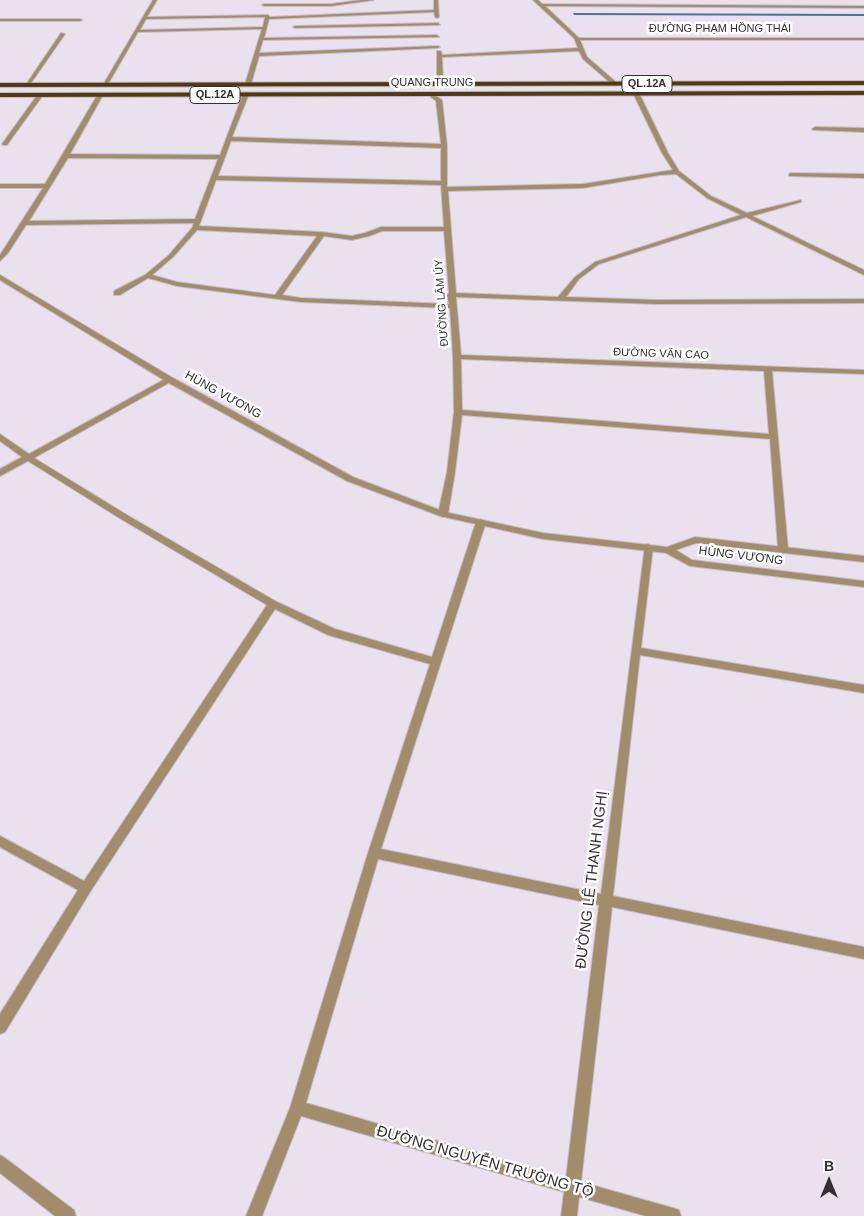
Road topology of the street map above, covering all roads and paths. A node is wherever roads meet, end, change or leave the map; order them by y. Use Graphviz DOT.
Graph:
graph roads {
  1 [pos="155,0"];
  2 [pos="372,0"];
  3 [pos="436,0"];
  4 [pos="535,0"];
  5 [pos="761,0"];
  6 [pos="264,3"];
  7 [pos="543,6"];
  8 [pos="772,6"];
  9 [pos="864,7"];
  10 [pos="436,11"];
  11 [pos="260,15"];
  12 [pos="146,18"];
  13 [pos="268,18"];
  14 [pos="0,20"];
  15 [pos="80,20"];
  16 [pos="438,24"];
  17 [pos="295,27"];
  18 [pos="265,28"];
  19 [pos="136,31"];
  20 [pos="63,34"];
  21 [pos="437,36"];
  22 [pos="864,38"];
  23 [pos="262,39"];
  24 [pos="577,39"];
  25 [pos="438,47"];
  26 [pos="581,49"];
  27 [pos="256,55"];
  28 [pos="441,56"];
  29 [pos="864,83"];
  30 [pos="105,84"];
  31 [pos="248,84"];
  32 [pos="430,84"];
  33 [pos="615,84"];
  34 [pos="0,85"];
  35 [pos="27,85"];
  36 [pos="636,93"];
  37 [pos="864,93"];
  38 [pos="246,94"];
  39 [pos="430,94"];
  40 [pos="40,95"];
  41 [pos="100,95"];
  42 [pos="0,96"];
  43 [pos="815,129"];
  44 [pos="864,130"];
  45 [pos="231,139"];
  46 [pos="5,144"];
  47 [pos="444,146"];
  48 [pos="66,156"];
  49 [pos="222,157"];
  50 [pos="677,172"];
  51 [pos="791,175"];
  52 [pos="864,176"];
  53 [pos="214,178"];
  54 [pos="0,186"];
  55 [pos="46,186"];
  56 [pos="444,186"];
  57 [pos="799,201"];
  58 [pos="744,216"];
  59 [pos="24,223"];
  60 [pos="197,225"];
  61 [pos="448,229"];
  62 [pos="322,234"];
  63 [pos="0,259"];
  64 [pos="864,273"];
  65 [pos="148,276"];
  66 [pos="1,279"];
  67 [pos="118,293"];
  68 [pos="451,295"];
  69 [pos="278,296"];
  70 [pos="560,299"];
  71 [pos="864,301"];
  72 [pos="452,306"];
  73 [pos="457,357"];
  74 [pos="768,369"];
  75 [pos="864,372"];
  76 [pos="170,380"];
  77 [pos="458,412"];
  78 [pos="773,437"];
  79 [pos="0,438"];
  80 [pos="29,458"];
  81 [pos="0,472"];
  82 [pos="444,514"];
  83 [pos="481,522"];
  84 [pos="648,547"];
  85 [pos="783,549"];
  86 [pos="668,550"];
  87 [pos="864,559"];
  88 [pos="864,584"];
  89 [pos="273,604"];
  90 [pos="636,652"];
  91 [pos="437,662"];
  92 [pos="864,690"];
  93 [pos="0,840"];
  94 [pos="374,853"];
  95 [pos="86,888"];
  96 [pos="606,900"];
  97 [pos="864,953"];
  98 [pos="0,1027"];
  99 [pos="296,1108"];
  100 [pos="0,1163"];
  101 [pos="573,1188"];
  102 [pos="68,1216"];
  103 [pos="254,1216"];
  104 [pos="569,1216"];
  105 [pos="673,1216"];
  1 -- 12 [label="street"];
  2 -- 6 [label="street"];
  3 -- 10 [label="street"];
  4 -- 7 [label="street"];
  5 -- 8 [label="street"];
  6 -- 11 [label="street"];
  7 -- 8 [label="street"];
  7 -- 24 [label="street"];
  8 -- 9 [label="street"];
  10 -- 13 [label="street"];
  10 -- 16 [label="street"];
  11 -- 12 [label="street"];
  11 -- 13 [label="street"];
  12 -- 19 [label="street"];
  13 -- 18 [label="street"];
  14 -- 15 [label="street"];
  16 -- 17 [label="street"];
  16 -- 21 [label="street"];
  18 -- 19 [label="street"];
  18 -- 23 [label="street"];
  19 -- 30 [label="street"];
  20 -- 35 [label="street"];
  21 -- 23 [label="street"];
  21 -- 25 [label="street"];
  22 -- 24 [label="street, ĐƯỜNG PHẠM HỒNG THÁI"];
  23 -- 27 [label="street"];
  24 -- 26 [label="street"];
  25 -- 27 [label="street"];
  25 -- 28 [label="street"];
  26 -- 28 [label="street"];
  26 -- 33 [label="street"];
  27 -- 31 [label="street"];
  28 -- 32 [label="street"];
  29 -- 33 [label="highway, QUANG TRUNG / QL.12A"];
  30 -- 31 [label="highway, QUANG TRUNG / QL.12A"];
  30 -- 35 [label="highway, QUANG TRUNG / QL.12A"];
  30 -- 41 [label="highway"];
  31 -- 32 [label="highway, QUANG TRUNG / QL.12A"];
  32 -- 33 [label="highway, QUANG TRUNG / QL.12A"];
  32 -- 39 [label="highway"];
  34 -- 35 [label="highway, QUANG TRUNG / QL.12A"];
  36 -- 37 [label="highway, QUANG TRUNG / QL.12A"];
  36 -- 39 [label="highway, QUANG TRUNG / QL.12A"];
  36 -- 50 [label="street"];
  38 -- 39 [label="highway, QUANG TRUNG / QL.12A"];
  38 -- 41 [label="highway, QUANG TRUNG / QL.12A"];
  38 -- 45 [label="street"];
  39 -- 47 [label="street, ĐƯỜNG LÂM ÚY"];
  40 -- 41 [label="highway, QUANG TRUNG / QL.12A"];
  40 -- 42 [label="highway, QUANG TRUNG / QL.12A"];
  40 -- 46 [label="street"];
  41 -- 48 [label="street"];
  43 -- 44 [label="street"];
  45 -- 47 [label="street"];
  45 -- 49 [label="street"];
  47 -- 56 [label="street, ĐƯỜNG LÂM ÚY"];
  48 -- 49 [label="street"];
  48 -- 55 [label="street"];
  49 -- 53 [label="street"];
  50 -- 56 [label="street"];
  50 -- 58 [label="street"];
  51 -- 52 [label="street"];
  53 -- 56 [label="street"];
  53 -- 60 [label="street"];
  54 -- 55 [label="street"];
  55 -- 59 [label="street"];
  56 -- 61 [label="street, ĐƯỜNG LÂM ÚY"];
  57 -- 58 [label="street"];
  58 -- 64 [label="street"];
  58 -- 70 [label="street"];
  59 -- 60 [label="street"];
  59 -- 63 [label="street"];
  60 -- 62 [label="street"];
  60 -- 65 [label="street"];
  61 -- 62 [label="street"];
  61 -- 68 [label="street, ĐƯỜNG LÂM ÚY"];
  62 -- 69 [label="street"];
  65 -- 67 [label="street"];
  65 -- 69 [label="street"];
  66 -- 76 [label="street, HÙNG VƯƠNG"];
  68 -- 70 [label="street"];
  68 -- 72 [label="street, ĐƯỜNG LÂM ÚY"];
  69 -- 72 [label="street"];
  70 -- 71 [label="street"];
  72 -- 73 [label="street, ĐƯỜNG LÂM ÚY"];
  73 -- 74 [label="street, ĐƯỜNG VĂN CAO"];
  73 -- 77 [label="street, ĐƯỜNG LÂM ÚY"];
  74 -- 75 [label="street, ĐƯỜNG VĂN CAO"];
  74 -- 78 [label="street"];
  76 -- 80 [label="street"];
  76 -- 82 [label="street, HÙNG VƯƠNG"];
  77 -- 78 [label="street"];
  77 -- 82 [label="street, ĐƯỜNG LÂM ÚY"];
  78 -- 85 [label="street"];
  79 -- 80 [label="street"];
  80 -- 81 [label="street"];
  80 -- 89 [label="street"];
  82 -- 83 [label="street, HÙNG VƯƠNG"];
  83 -- 84 [label="street, HÙNG VƯƠNG"];
  83 -- 91 [label="street"];
  84 -- 86 [label="street, HÙNG VƯƠNG"];
  84 -- 90 [label="street, ĐƯỜNG LÊ THANH NGHỊ"];
  85 -- 86 [label="street, HÙNG VƯƠNG"];
  85 -- 87 [label="street, HÙNG VƯƠNG"];
  86 -- 88 [label="street, HÙNG VƯƠNG"];
  89 -- 91 [label="street"];
  89 -- 95 [label="street"];
  90 -- 92 [label="street"];
  90 -- 96 [label="street, ĐƯỜNG LÊ THANH NGHỊ"];
  91 -- 94 [label="street"];
  93 -- 95 [label="street"];
  94 -- 96 [label="street"];
  94 -- 99 [label="street"];
  95 -- 98 [label="street"];
  96 -- 97 [label="street"];
  96 -- 101 [label="street, ĐƯỜNG LÊ THANH NGHỊ"];
  99 -- 101 [label="street, ĐƯỜNG NGUYỄN TRƯỜNG TỘ"];
  99 -- 103 [label="street"];
  100 -- 102 [label="street"];
  101 -- 104 [label="street, ĐƯỜNG LÊ THANH NGHỊ"];
  101 -- 105 [label="street, ĐƯỜNG NGUYỄN TRƯỜNG TỘ"];
}
